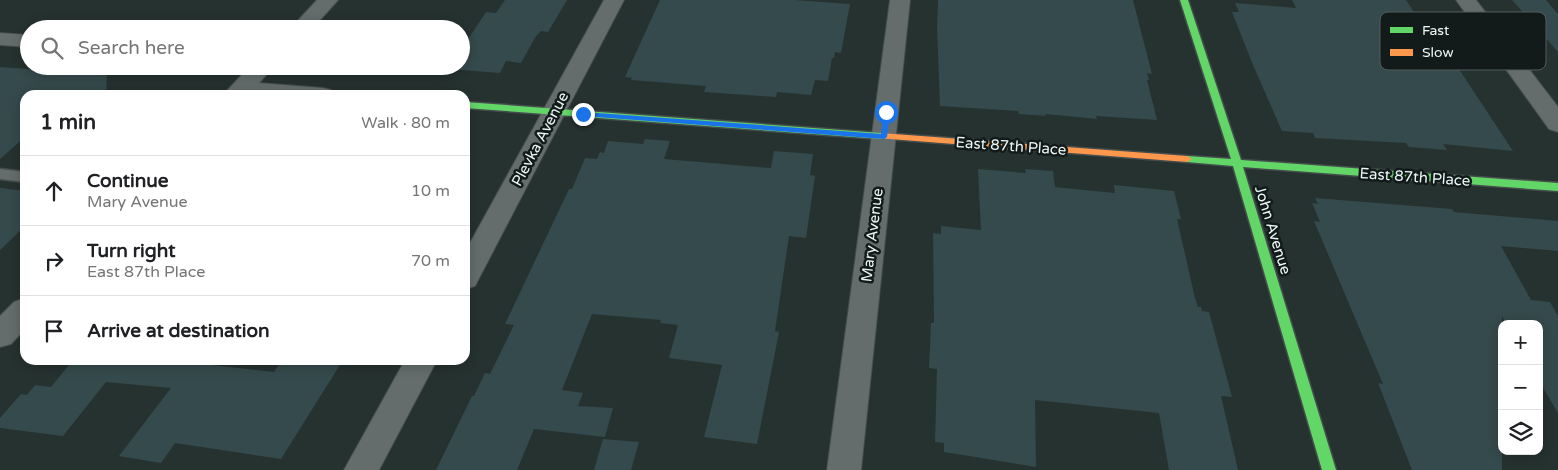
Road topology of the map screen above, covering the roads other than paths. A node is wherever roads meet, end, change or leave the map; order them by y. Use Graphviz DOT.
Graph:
graph roads {
  1 [pos="328,0"];
  2 [pos="614,0"];
  3 [pos="900,0"];
  4 [pos="1184,0"];
  5 [pos="1466,0"];
  6 [pos="1475,12"];
  7 [pos="309,20"];
  8 [pos="0,39"];
  9 [pos="20,40"];
  10 [pos="1518,70"];
  11 [pos="254,75"];
  12 [pos="240,90"];
  13 [pos="470,105"];
  14 [pos="555,112"];
  15 [pos="1558,124"];
  16 [pos="884,137"];
  17 [pos="1237,163"];
  18 [pos="0,174"];
  19 [pos="20,176"];
  20 [pos="1558,187"];
  21 [pos="470,269"];
  22 [pos="20,315"];
  23 [pos="0,335"];
  24 [pos="418,365"];
  25 [pos="361,470"];
  26 [pos="844,470"];
  27 [pos="1328,470"];
  1 -- 7 [label="street"];
  2 -- 14 [label="street, Plevka Avenue"];
  3 -- 16 [label="street, Mary Avenue"];
  4 -- 17 [label="street, John Avenue"];
  5 -- 6 [label="street"];
  8 -- 9 [label="street"];
  10 -- 15 [label="street"];
  11 -- 12 [label="street"];
  13 -- 14 [label="street, East 87th Place"];
  14 -- 16 [label="street, East 87th Place"];
  14 -- 21 [label="street, Plevka Avenue"];
  16 -- 17 [label="street, East 87th Place"];
  16 -- 26 [label="street, Mary Avenue"];
  17 -- 20 [label="street, East 87th Place"];
  17 -- 27 [label="street, John Avenue"];
  18 -- 19 [label="lane"];
  22 -- 23 [label="street"];
  24 -- 25 [label="street"];
}
